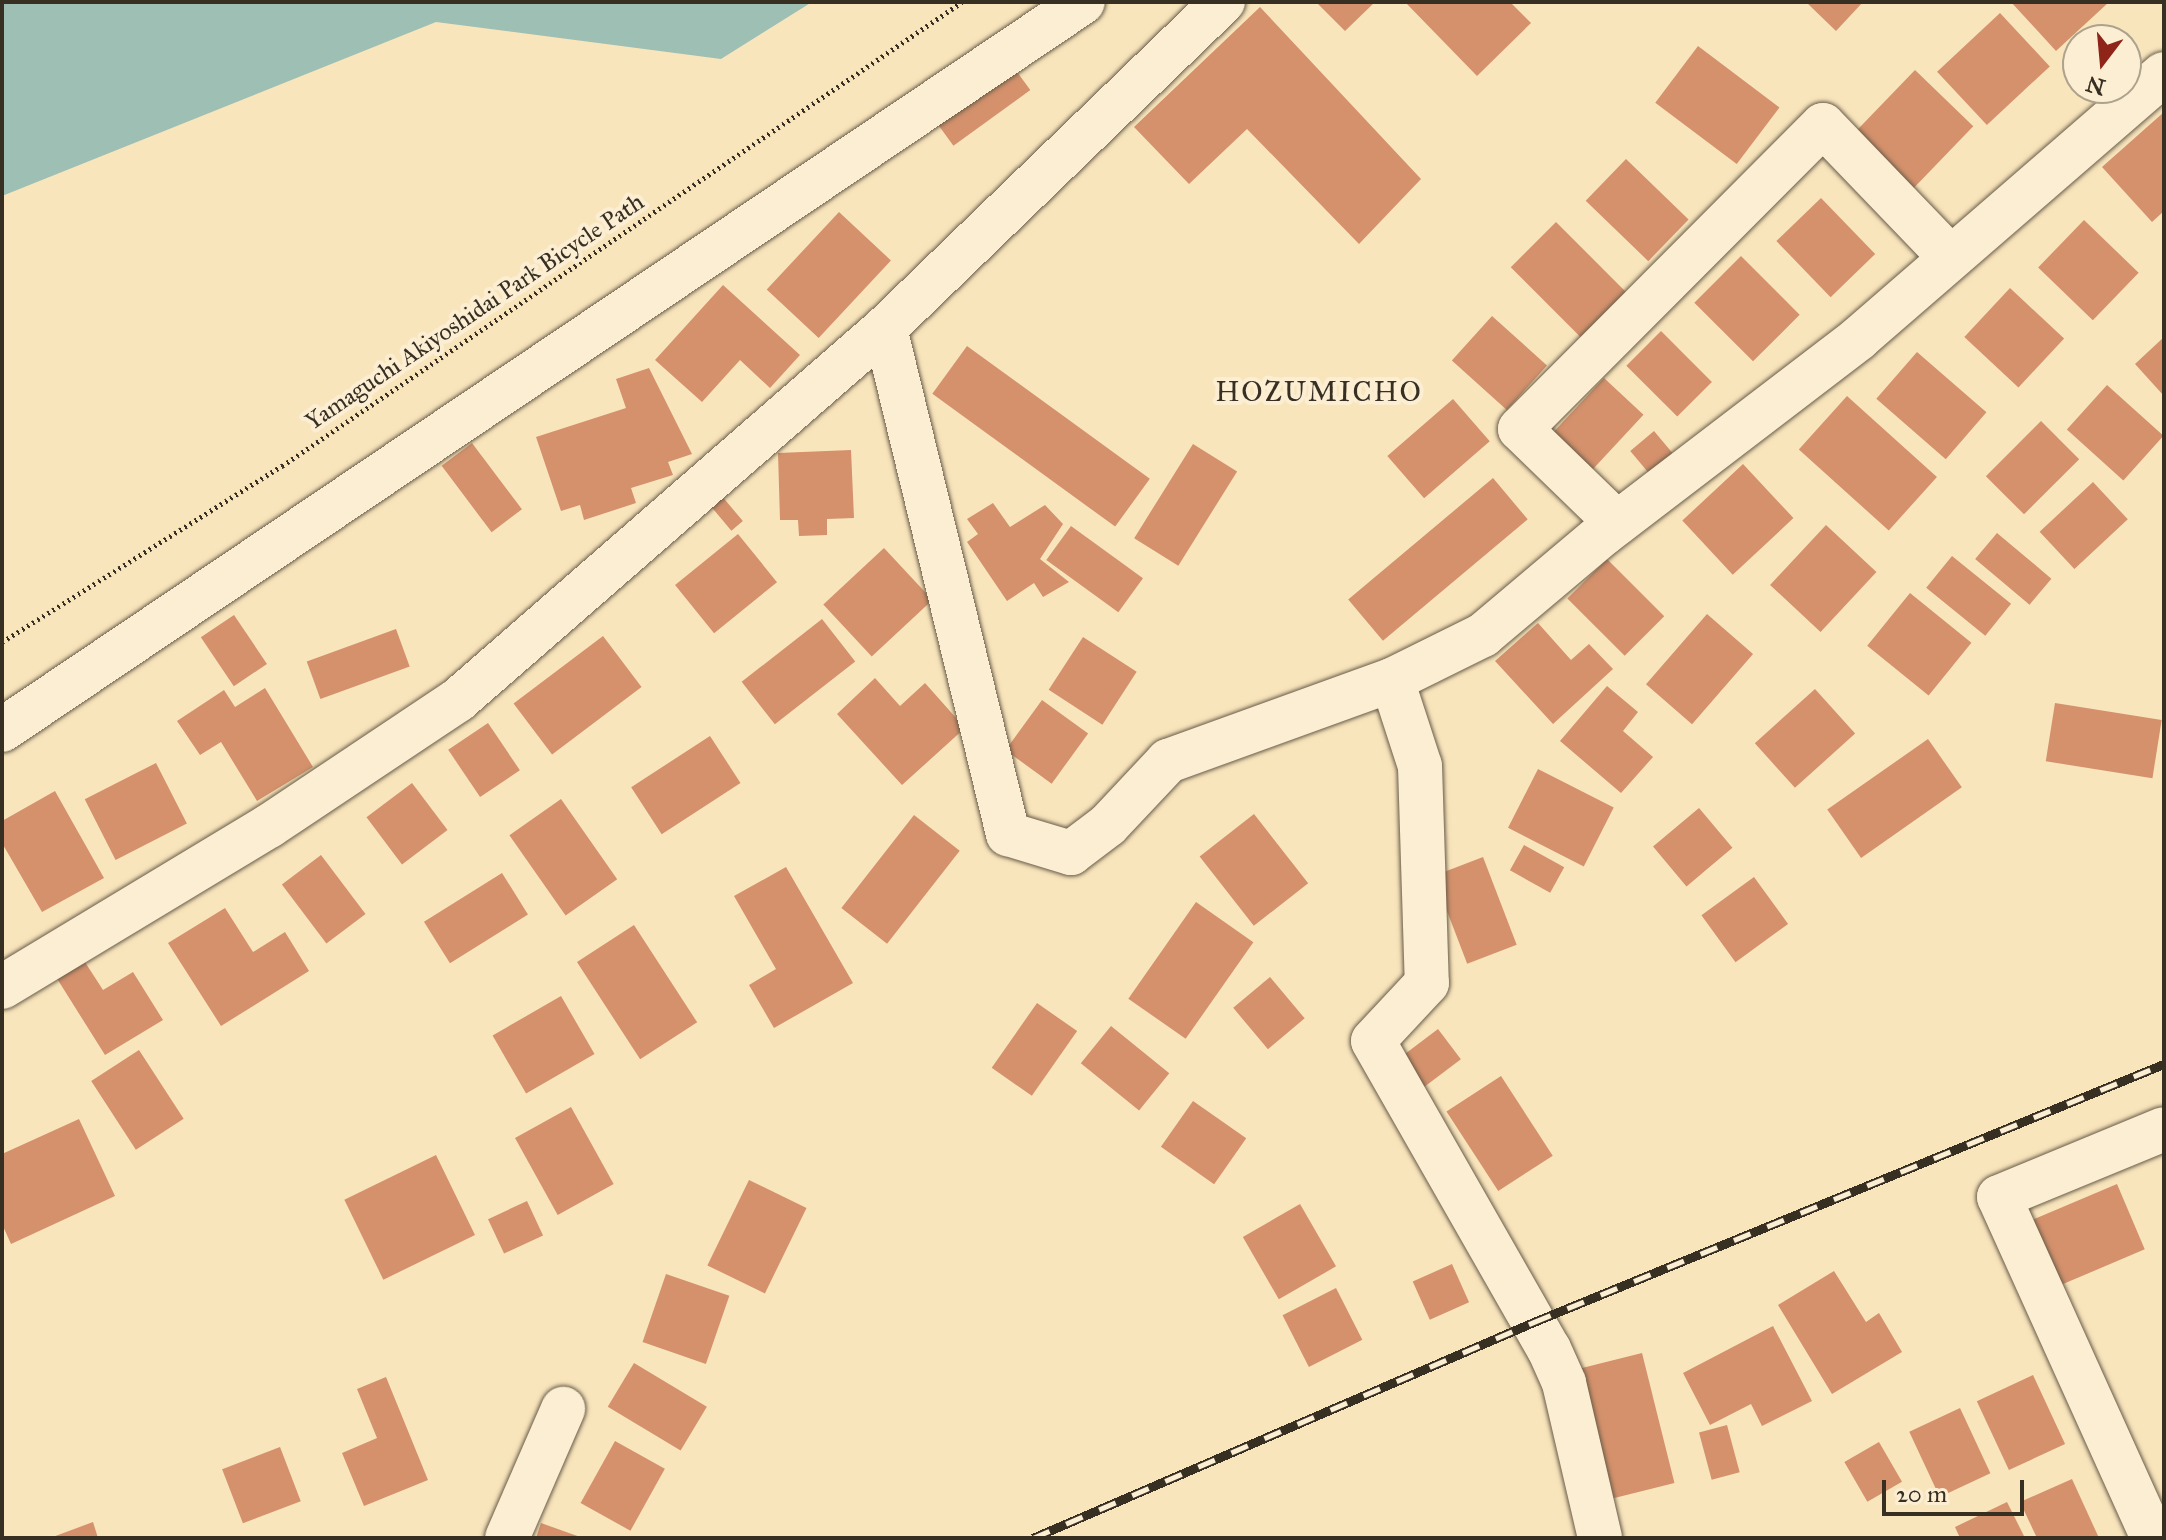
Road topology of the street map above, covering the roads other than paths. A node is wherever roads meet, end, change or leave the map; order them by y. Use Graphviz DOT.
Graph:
graph roads {
  1 [pos="1083,2"];
  2 [pos="1223,2"];
  3 [pos="2164,74"];
  4 [pos="1949,256"];
  5 [pos="885,328"];
  6 [pos="1617,523"];
  7 [pos="1392,680"];
  8 [pos="2,730"];
  9 [pos="2,987"];
  10 [pos="2164,1129"];
  11 [pos="563,1409"];
  12 [pos="507,1538"];
  13 [pos="1600,1538"];
  14 [pos="2153,1538"];
  1 -- 8 [label="street"];
  2 -- 5 [label="street"];
  3 -- 4 [label="street"];
  4 -- 6 [label="street"];
  4 -- 6 [label="street"];
  5 -- 7 [label="street"];
  5 -- 9 [label="street"];
  6 -- 7 [label="street"];
  7 -- 13 [label="street"];
  10 -- 14 [label="street"];
  11 -- 12 [label="street"];
}
